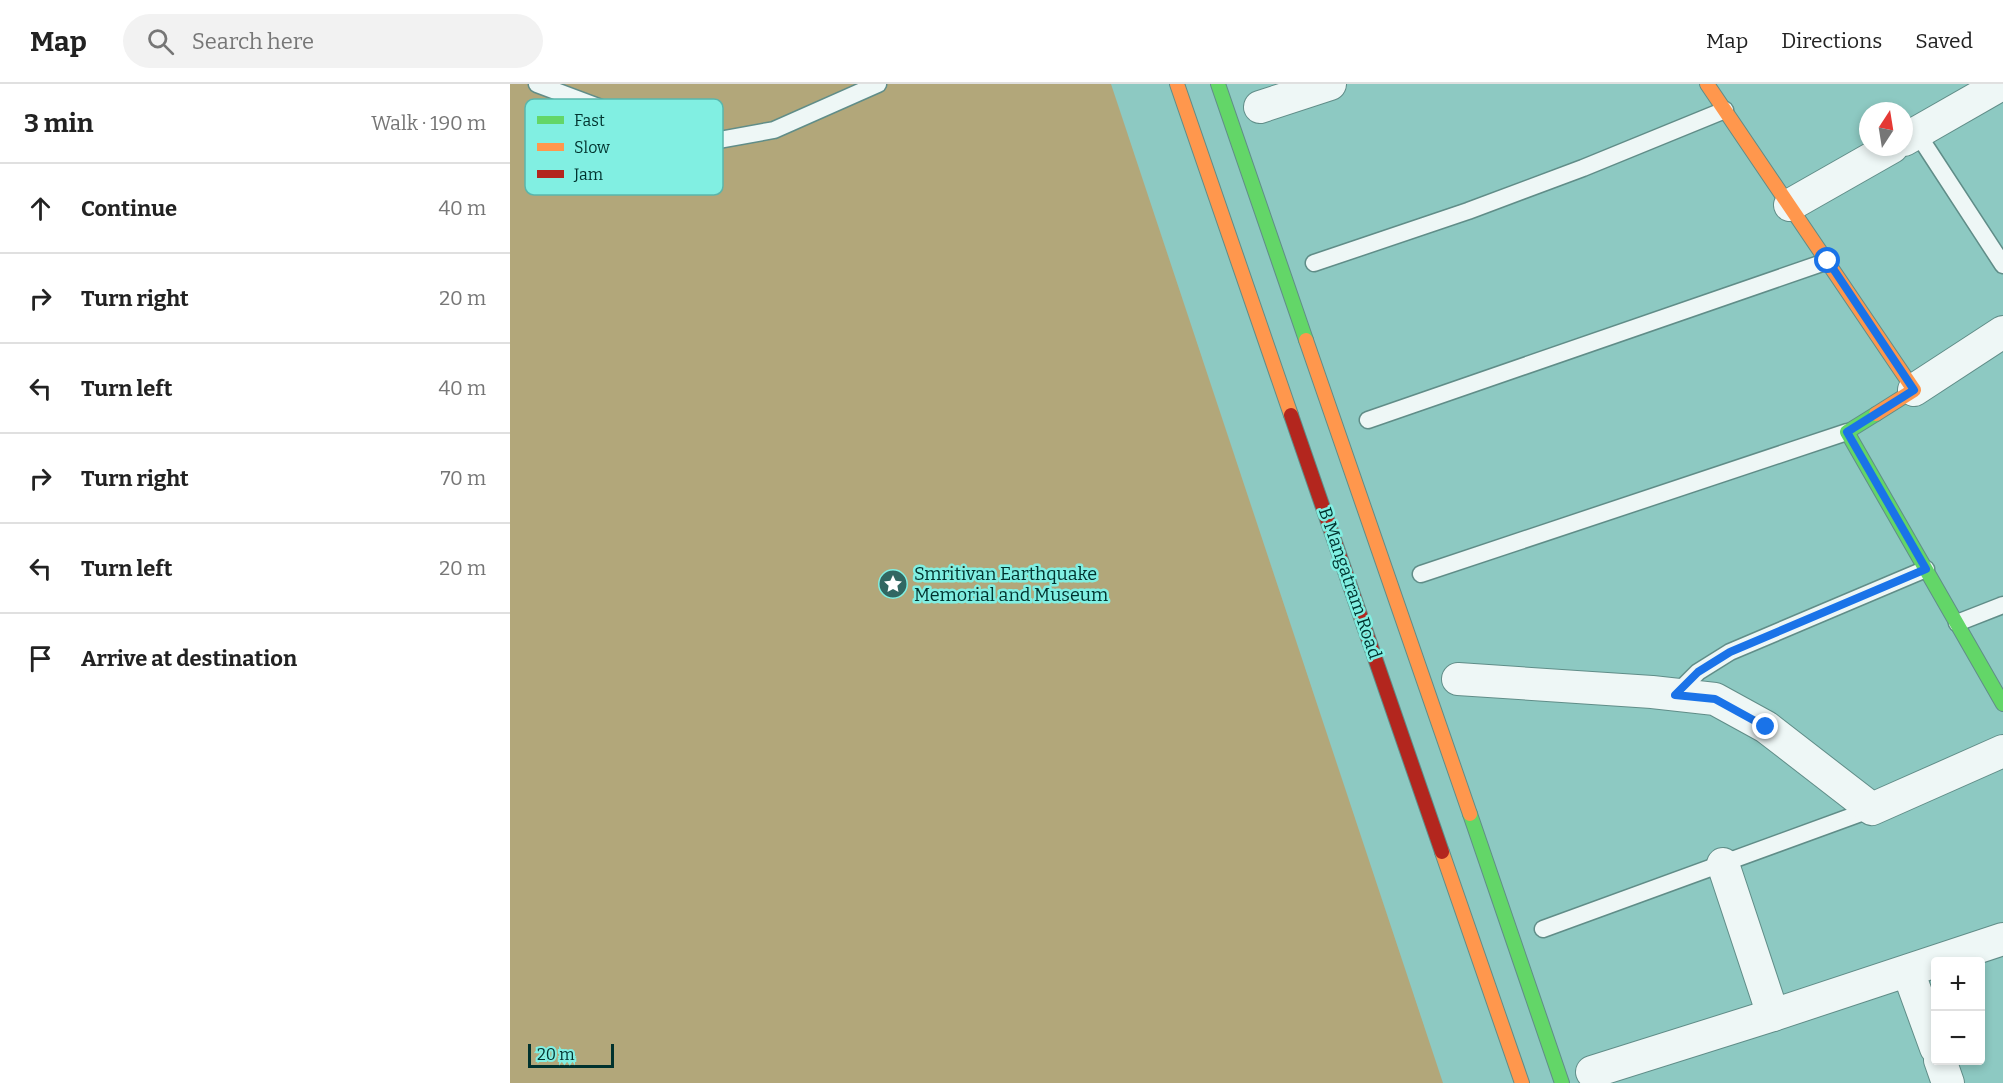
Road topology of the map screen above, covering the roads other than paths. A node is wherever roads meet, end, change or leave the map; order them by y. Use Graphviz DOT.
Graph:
graph roads {
  1 [pos="537,84"];
  2 [pos="878,84"];
  3 [pos="1177,84"];
  4 [pos="1218,84"];
  5 [pos="1330,84"];
  6 [pos="1707,84"];
  7 [pos="2002,84"];
  8 [pos="577,99"];
  9 [pos="1260,106"];
  10 [pos="1725,110"];
  11 [pos="1913,135"];
  12 [pos="723,139"];
  13 [pos="1913,151"];
  14 [pos="1876,156"];
  15 [pos="1790,205"];
  16 [pos="1828,261"];
  17 [pos="1314,263"];
  18 [pos="2003,266"];
  19 [pos="2003,332"];
  20 [pos="1914,390"];
  21 [pos="1368,420"];
  22 [pos="1847,432"];
  23 [pos="1926,569"];
  24 [pos="1421,574"];
  25 [pos="2003,605"];
  26 [pos="1957,623"];
  27 [pos="1458,679"];
  28 [pos="1675,695"];
  29 [pos="2003,704"];
  30 [pos="2003,751"];
  31 [pos="1872,809"];
  32 [pos="1723,864"];
  33 [pos="1543,929"];
  34 [pos="2003,939"];
  35 [pos="1908,971"];
  36 [pos="1773,1015"];
  37 [pos="1931,1037"];
  38 [pos="1942,1065"];
  39 [pos="1592,1072"];
  40 [pos="1522,1083"];
  41 [pos="1562,1083"];
  42 [pos="1948,1083"];
  1 -- 8 [label="lane"];
  2 -- 12 [label="lane"];
  3 -- 40 [label="main road, B Mangatram Road"];
  4 -- 41 [label="main road"];
  5 -- 9 [label="street"];
  6 -- 10 [label="main road"];
  7 -- 11 [label="street"];
  10 -- 15 [label="main road"];
  10 -- 17 [label="lane"];
  13 -- 18 [label="lane"];
  14 -- 15 [label="street"];
  15 -- 16 [label="main road"];
  16 -- 20 [label="main road"];
  16 -- 21 [label="lane"];
  19 -- 20 [label="street"];
  20 -- 22 [label="main road"];
  22 -- 23 [label="main road"];
  22 -- 24 [label="lane"];
  23 -- 26 [label="main road"];
  23 -- 28 [label="lane"];
  25 -- 26 [label="lane"];
  26 -- 29 [label="main road"];
  27 -- 28 [label="street"];
  28 -- 31 [label="street"];
  30 -- 31 [label="street"];
  31 -- 32 [label="lane"];
  32 -- 33 [label="lane"];
  32 -- 36 [label="street"];
  34 -- 35 [label="street"];
  35 -- 36 [label="street"];
  35 -- 37 [label="street"];
  36 -- 39 [label="street"];
  38 -- 42 [label="street"];
}
